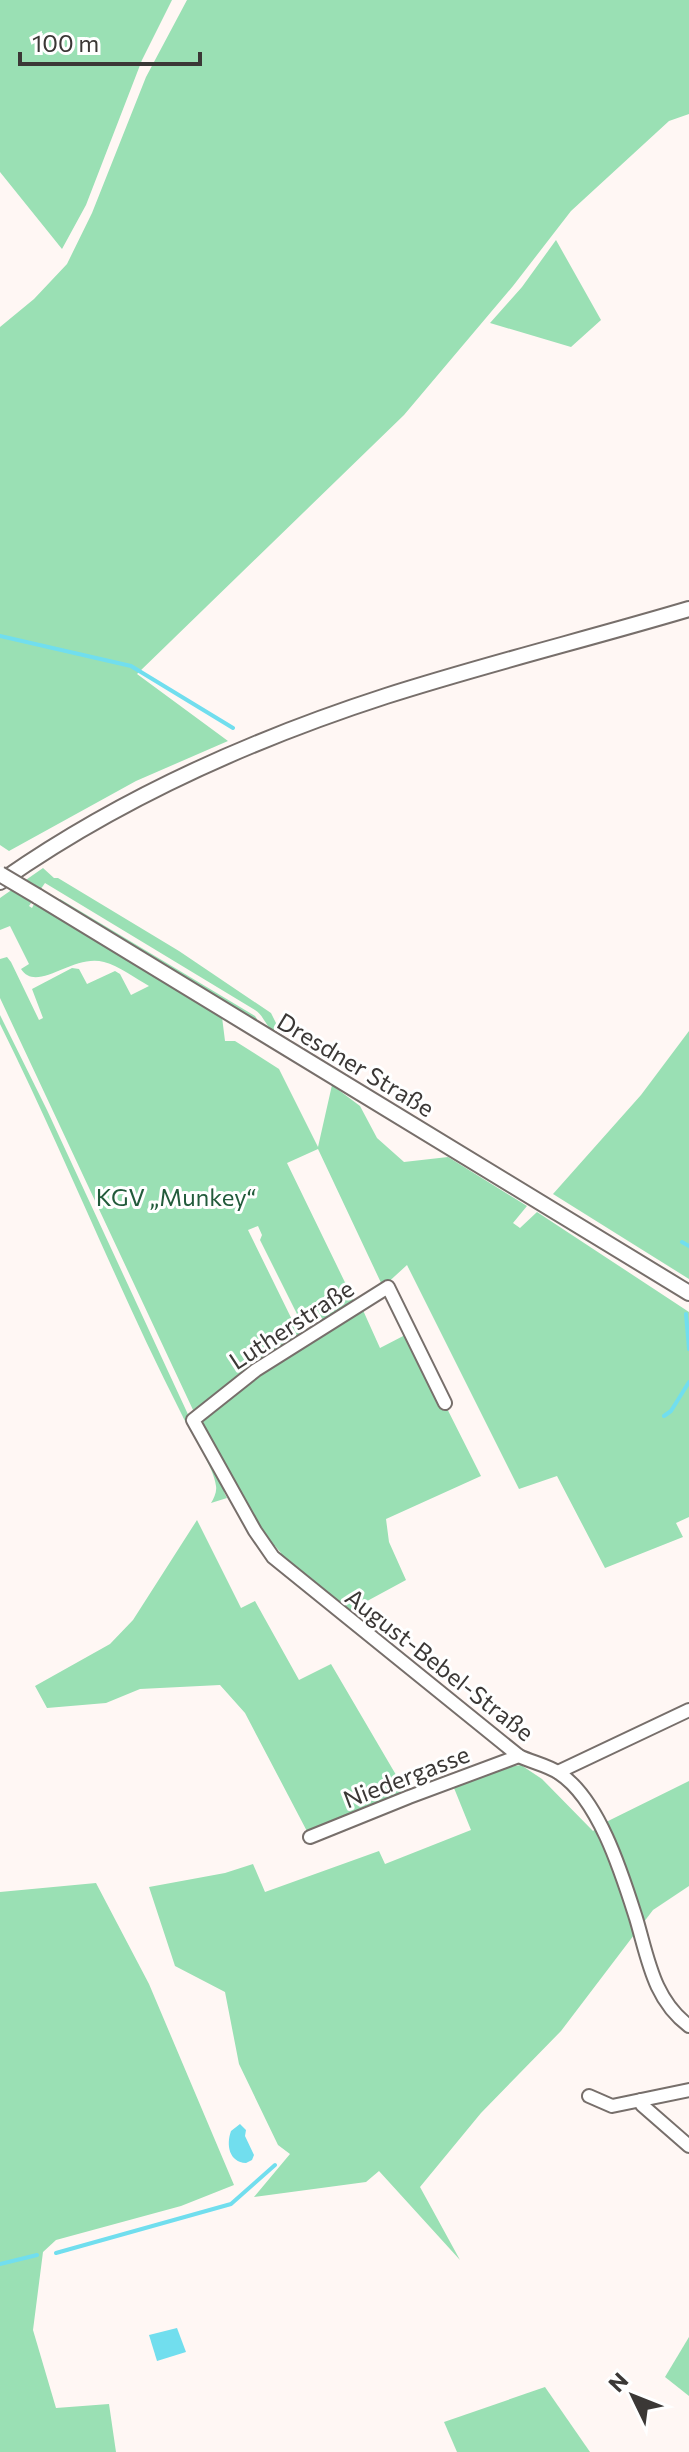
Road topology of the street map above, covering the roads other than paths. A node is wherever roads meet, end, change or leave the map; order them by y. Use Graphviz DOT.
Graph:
graph roads {
  1 [pos="689,609"];
  2 [pos="0,874"];
  3 [pos="0,882"];
  4 [pos="689,1293"];
  5 [pos="445,1403"];
  6 [pos="193,1420"];
  7 [pos="689,1710"];
  8 [pos="519,1756"];
  9 [pos="558,1772"];
  10 [pos="310,1837"];
  11 [pos="689,2026"];
  12 [pos="689,2090"];
  13 [pos="589,2096"];
  14 [pos="641,2100"];
  15 [pos="689,2146"];
  1 -- 3 [label="main road"];
  2 -- 4 [label="main road, Dresdner Straße, bridge"];
  5 -- 6 [label="street, Lutherstraße"];
  6 -- 8 [label="street, August-Bebel-Straße"];
  7 -- 9 [label="street"];
  8 -- 9 [label="street, August-Bebel-Straße"];
  8 -- 10 [label="street, Niedergasse"];
  9 -- 11 [label="street, August-Bebel-Straße"];
  12 -- 14 [label="street"];
  13 -- 14 [label="street"];
  14 -- 15 [label="street"];
}
